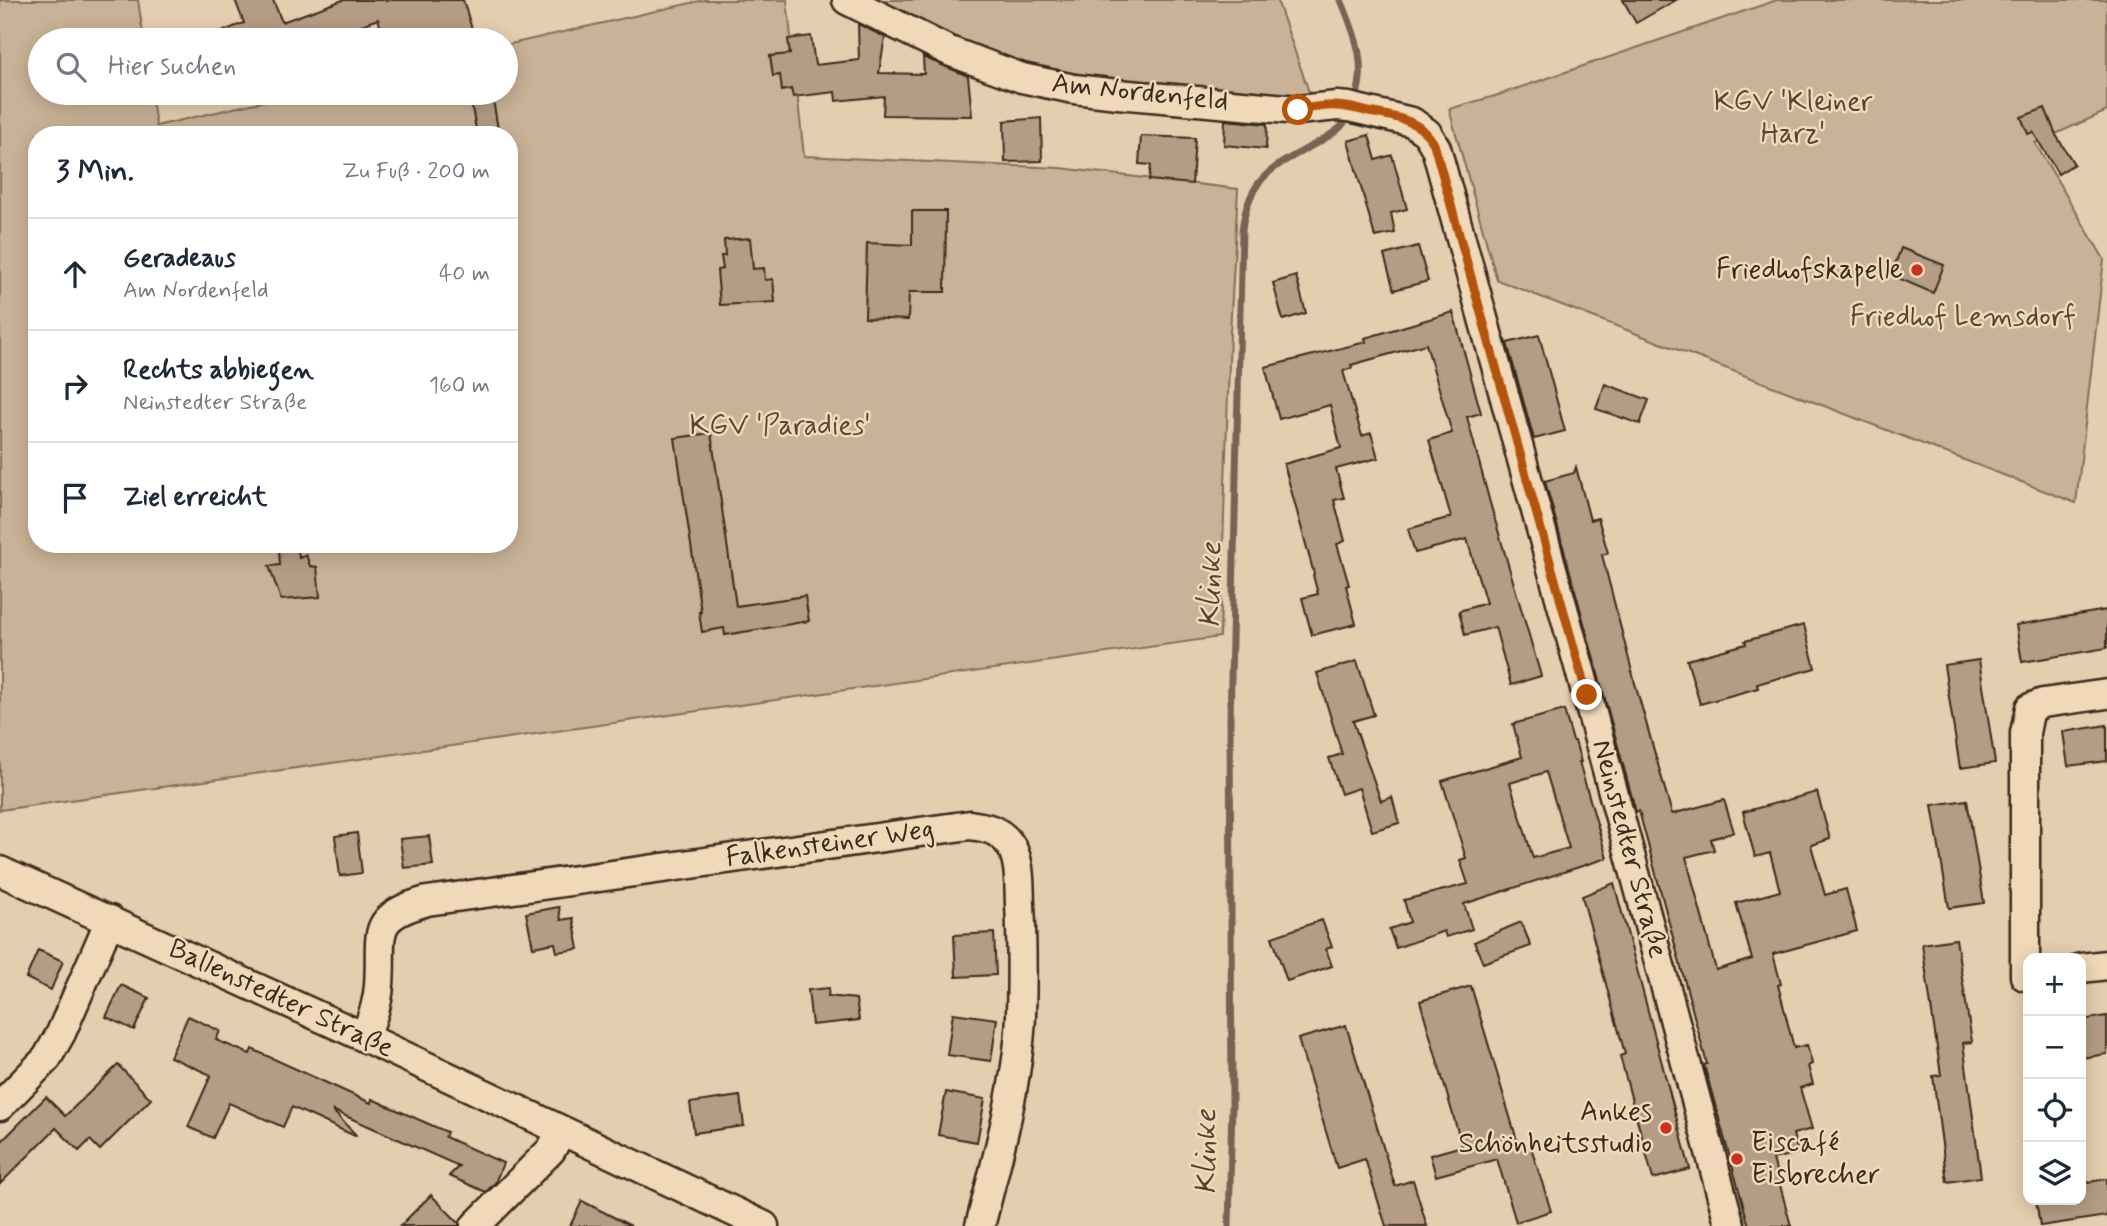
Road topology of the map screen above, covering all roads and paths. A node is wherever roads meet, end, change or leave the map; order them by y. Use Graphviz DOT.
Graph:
graph roads {
  1 [pos="847,0"];
  2 [pos="1436,148"];
  3 [pos="2107,694"];
  4 [pos="0,871"];
  5 [pos="110,920"];
  6 [pos="2025,953"];
  7 [pos="2107,965"];
  8 [pos="2086,967"];
  9 [pos="363,1037"];
  10 [pos="0,1106"];
  11 [pos="561,1131"];
  12 [pos="475,1226"];
  13 [pos="764,1226"];
  14 [pos="980,1226"];
  15 [pos="1730,1226"];
  1 -- 2 [label="street, Am Nordenfeld"];
  2 -- 15 [label="street, Neinstedter Straße"];
  3 -- 6 [label="street"];
  4 -- 5 [label="street, Ballenstedter Straße"];
  5 -- 9 [label="street, Ballenstedter Straße"];
  5 -- 10 [label="street"];
  7 -- 8 [label="street"];
  9 -- 11 [label="street, Ballenstedter Straße"];
  9 -- 14 [label="street, Falkensteiner Weg"];
  11 -- 12 [label="street"];
  11 -- 13 [label="street, Ballenstedter Straße"];
}
